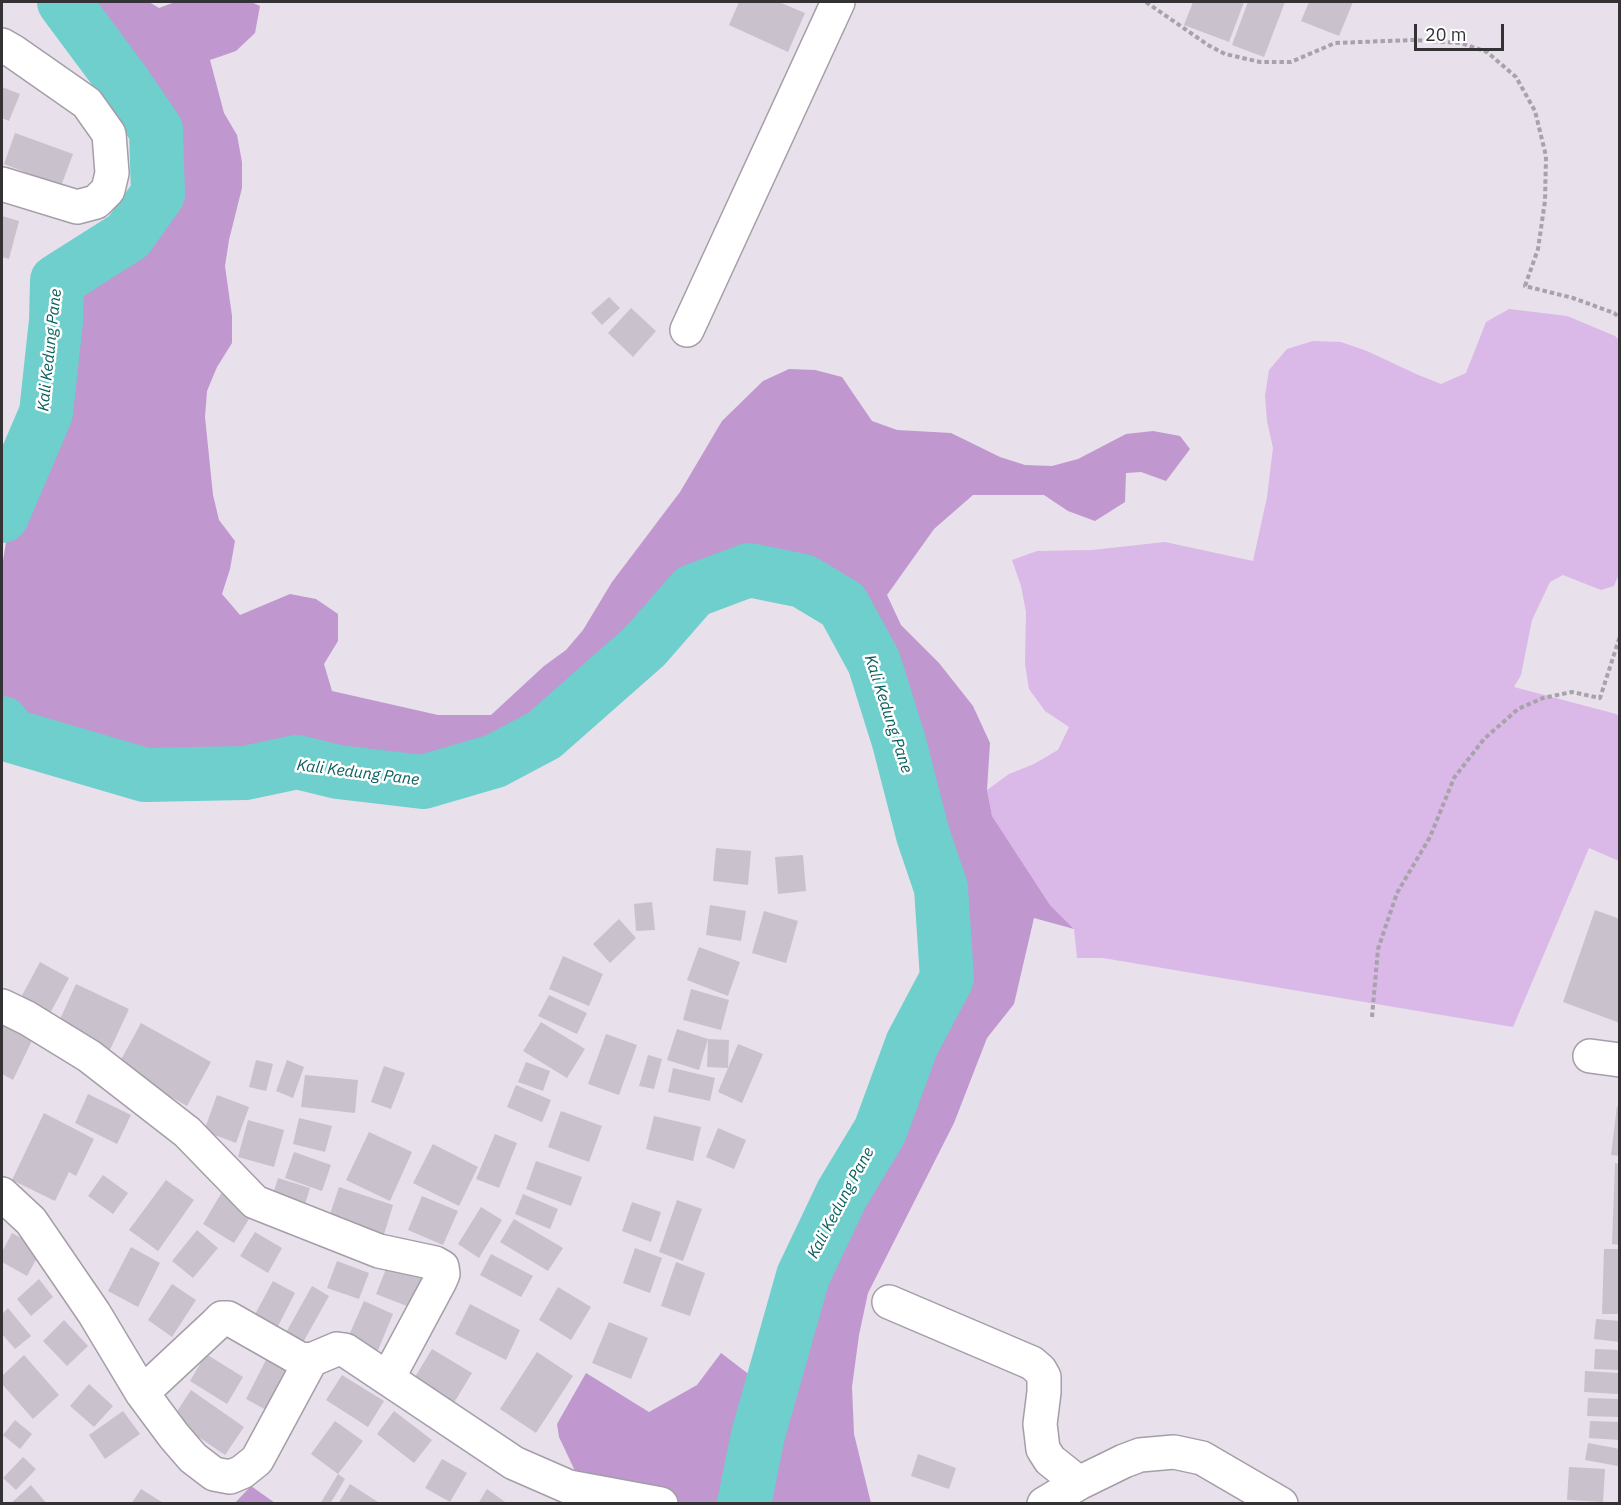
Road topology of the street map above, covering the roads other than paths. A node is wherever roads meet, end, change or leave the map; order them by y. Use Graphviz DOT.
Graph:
graph roads {
  1 [pos="838,2"];
  2 [pos="2,45"];
  3 [pos="2,184"];
  4 [pos="687,330"];
  5 [pos="2,1006"];
  6 [pos="2,1194"];
  7 [pos="889,1302"];
  8 [pos="311,1360"];
  9 [pos="388,1378"];
  10 [pos="142,1393"];
  11 [pos="1079,1483"];
  12 [pos="660,1503"];
  13 [pos="1044,1503"];
  14 [pos="1281,1503"];
  1 -- 4 [label="street"];
  2 -- 3 [label="street"];
  5 -- 9 [label="street"];
  6 -- 10 [label="street"];
  7 -- 11 [label="street"];
  8 -- 9 [label="street"];
  8 -- 10 [label="street"];
  8 -- 10 [label="street"];
  9 -- 12 [label="street"];
  11 -- 13 [label="street"];
  11 -- 14 [label="street"];
}
